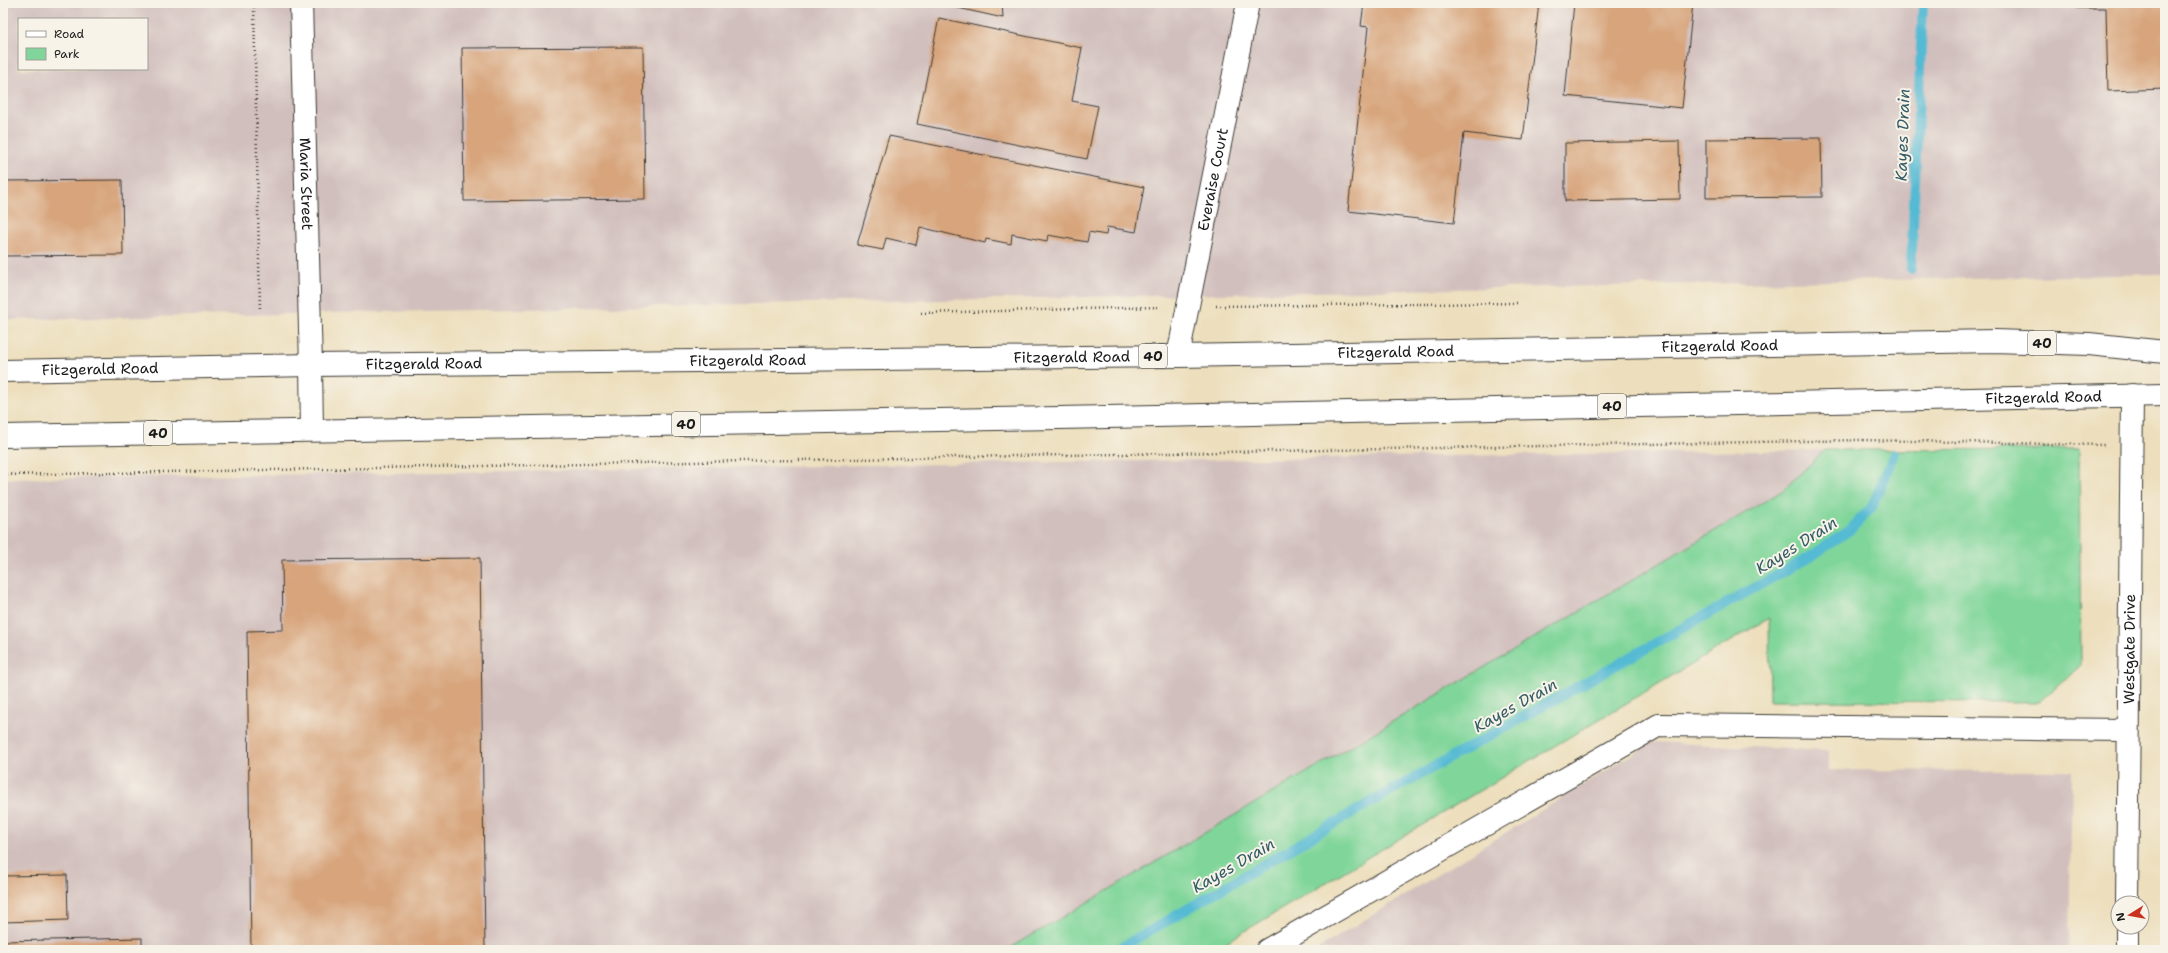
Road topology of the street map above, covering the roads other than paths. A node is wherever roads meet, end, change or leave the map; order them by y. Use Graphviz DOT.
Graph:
graph roads {
  1 [pos="301,3"];
  2 [pos="1248,3"];
  3 [pos="2165,352"];
  4 [pos="1178,356"];
  5 [pos="311,365"];
  6 [pos="3,371"];
  7 [pos="2132,395"];
  8 [pos="2165,395"];
  9 [pos="312,430"];
  10 [pos="3,436"];
  11 [pos="2128,730"];
  12 [pos="2127,895"];
  13 [pos="2127,935"];
  14 [pos="1267,950"];
  15 [pos="2127,950"];
  1 -- 5 [label="main road, Maria Street"];
  2 -- 4 [label="main road, Everaise Court"];
  3 -- 4 [label="main road, Fitzgerald Road / 40"];
  4 -- 5 [label="main road, Fitzgerald Road / 40"];
  5 -- 6 [label="main road, Fitzgerald Road / 40"];
  5 -- 9 [label="main road, Maria Street"];
  7 -- 8 [label="main road, Fitzgerald Road / 40"];
  7 -- 9 [label="main road, Fitzgerald Road / 40"];
  7 -- 11 [label="main road, Westgate Drive"];
  9 -- 10 [label="main road, Fitzgerald Road / 40"];
  11 -- 12 [label="main road, Westgate Drive"];
  11 -- 14 [label="main road"];
  13 -- 15 [label="main road"];
}
